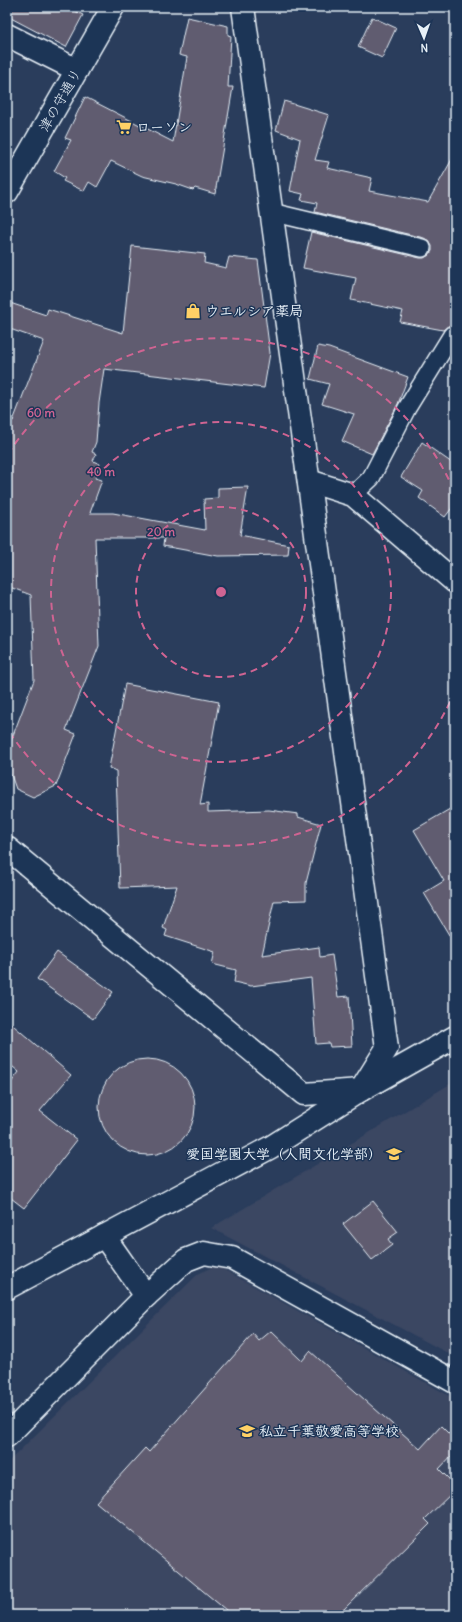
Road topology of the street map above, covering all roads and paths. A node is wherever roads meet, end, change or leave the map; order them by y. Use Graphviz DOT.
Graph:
graph roads {
  1 [pos="114,7"];
  2 [pos="243,7"];
  3 [pos="7,35"];
  4 [pos="78,70"];
  5 [pos="7,192"];
  6 [pos="271,212"];
  7 [pos="422,248"];
  8 [pos="452,335"];
  9 [pos="308,481"];
  10 [pos="353,495"];
  11 [pos="455,582"];
  12 [pos="7,848"];
  13 [pos="455,1036"];
  14 [pos="361,1090"];
  15 [pos="104,1236"];
  16 [pos="7,1288"];
  17 [pos="146,1296"];
  18 [pos="455,1382"];
  19 [pos="7,1436"];
  1 -- 4 [label="street, 津の守通り"];
  2 -- 6 [label="street"];
  3 -- 4 [label="street"];
  4 -- 5 [label="street, 津の守通り"];
  6 -- 7 [label="lane"];
  6 -- 9 [label="street"];
  8 -- 10 [label="lane"];
  9 -- 10 [label="street"];
  9 -- 14 [label="street"];
  10 -- 11 [label="street"];
  12 -- 14 [label="street"];
  13 -- 14 [label="street"];
  14 -- 15 [label="street"];
  15 -- 16 [label="street"];
  15 -- 17 [label="street"];
  17 -- 18 [label="street"];
  17 -- 19 [label="street"];
}
